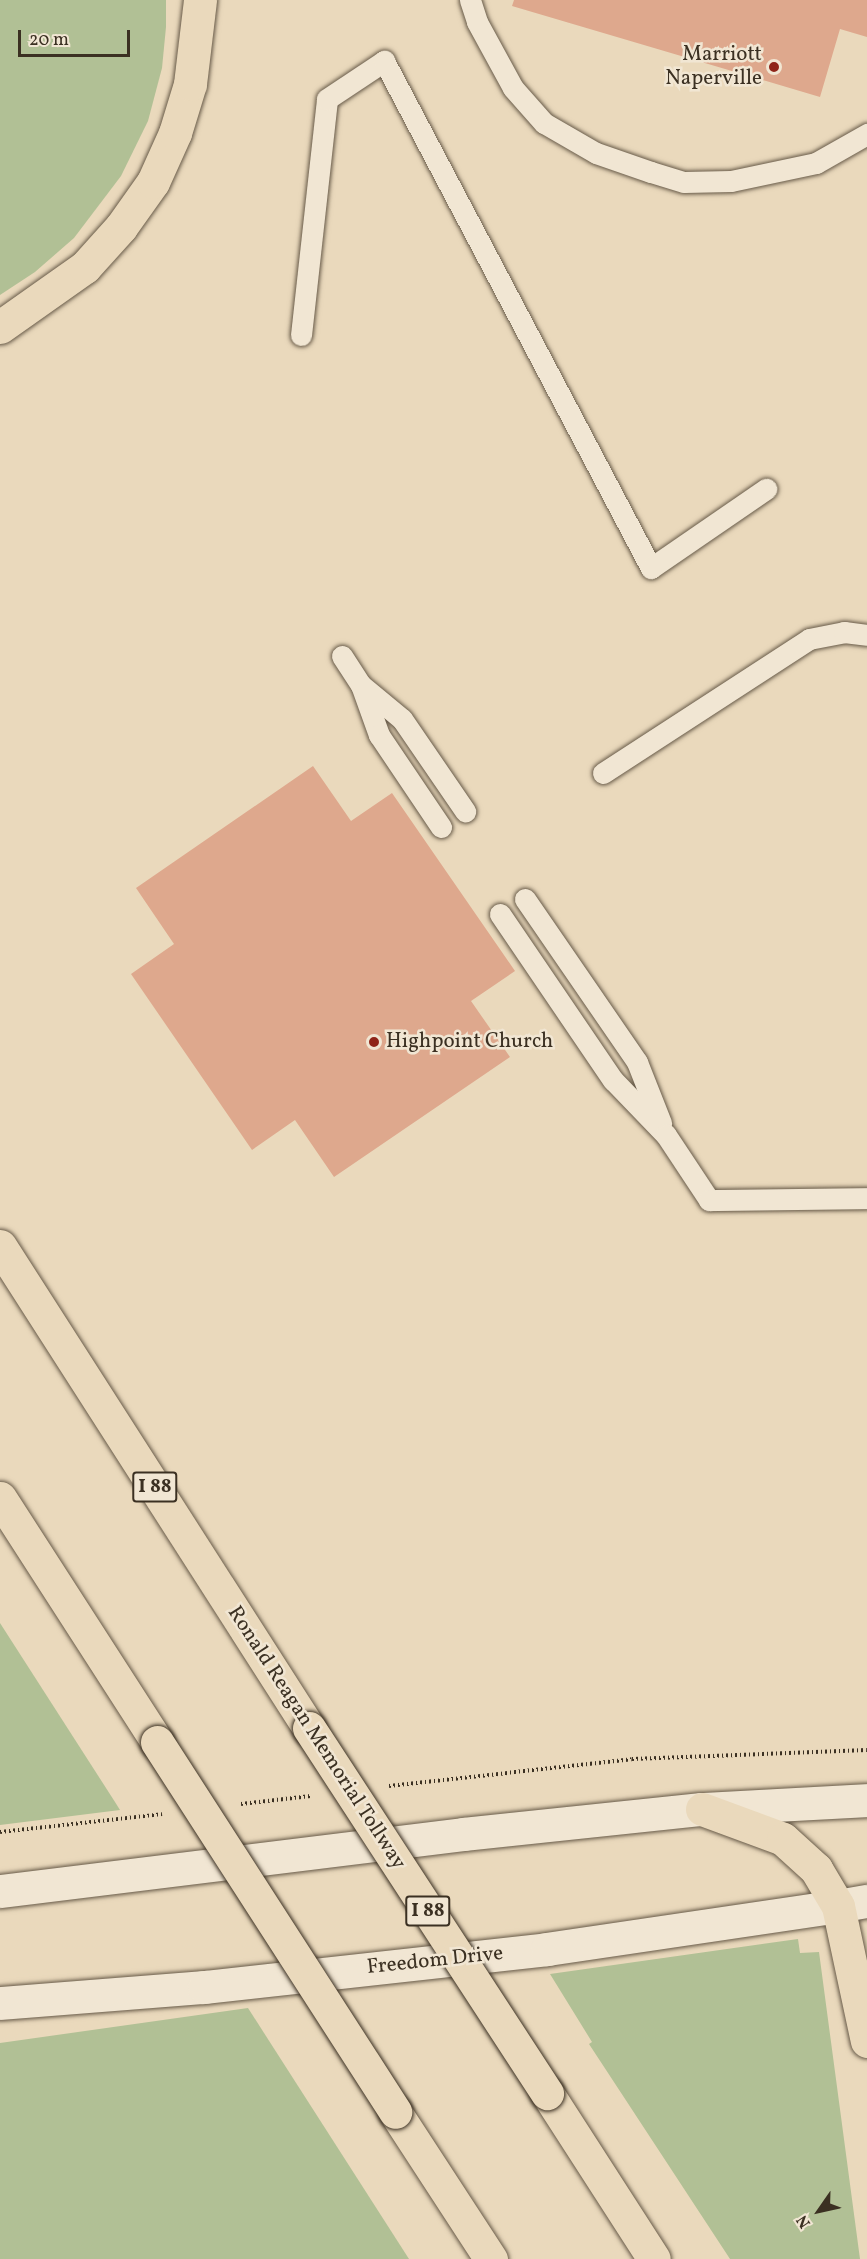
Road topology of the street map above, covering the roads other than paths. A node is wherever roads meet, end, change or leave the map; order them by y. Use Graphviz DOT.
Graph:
graph roads {
  1 [pos="200,0"];
  2 [pos="471,0"];
  3 [pos="867,134"];
  4 [pos="0,327"];
  5 [pos="301,334"];
  6 [pos="766,489"];
  7 [pos="867,635"];
  8 [pos="342,656"];
  9 [pos="361,685"];
  10 [pos="603,773"];
  11 [pos="465,811"];
  12 [pos="441,827"];
  13 [pos="525,899"];
  14 [pos="500,914"];
  15 [pos="666,1135"];
  16 [pos="867,1198"];
  17 [pos="0,1246"];
  18 [pos="0,1498"];
  19 [pos="867,1800"];
  20 [pos="702,1809"];
  21 [pos="0,1891"];
  22 [pos="853,1904"];
  23 [pos="0,2003"];
  24 [pos="867,2041"];
  25 [pos="491,2259"];
  26 [pos="654,2259"];
  1 -- 4 [label="highway"];
  2 -- 3 [label="lane"];
  5 -- 6 [label="lane"];
  7 -- 10 [label="lane"];
  8 -- 9 [label="lane"];
  9 -- 11 [label="lane"];
  9 -- 12 [label="lane"];
  13 -- 15 [label="lane"];
  14 -- 15 [label="lane"];
  15 -- 16 [label="lane"];
  17 -- 26 [label="highway, Ronald Reagan Memorial Tollway / I 88, bridge"];
  18 -- 25 [label="highway, bridge"];
  19 -- 20 [label="main road"];
  20 -- 21 [label="main road"];
  20 -- 22 [label="highway"];
  22 -- 23 [label="main road, Freedom Drive"];
  22 -- 24 [label="highway"];
}
